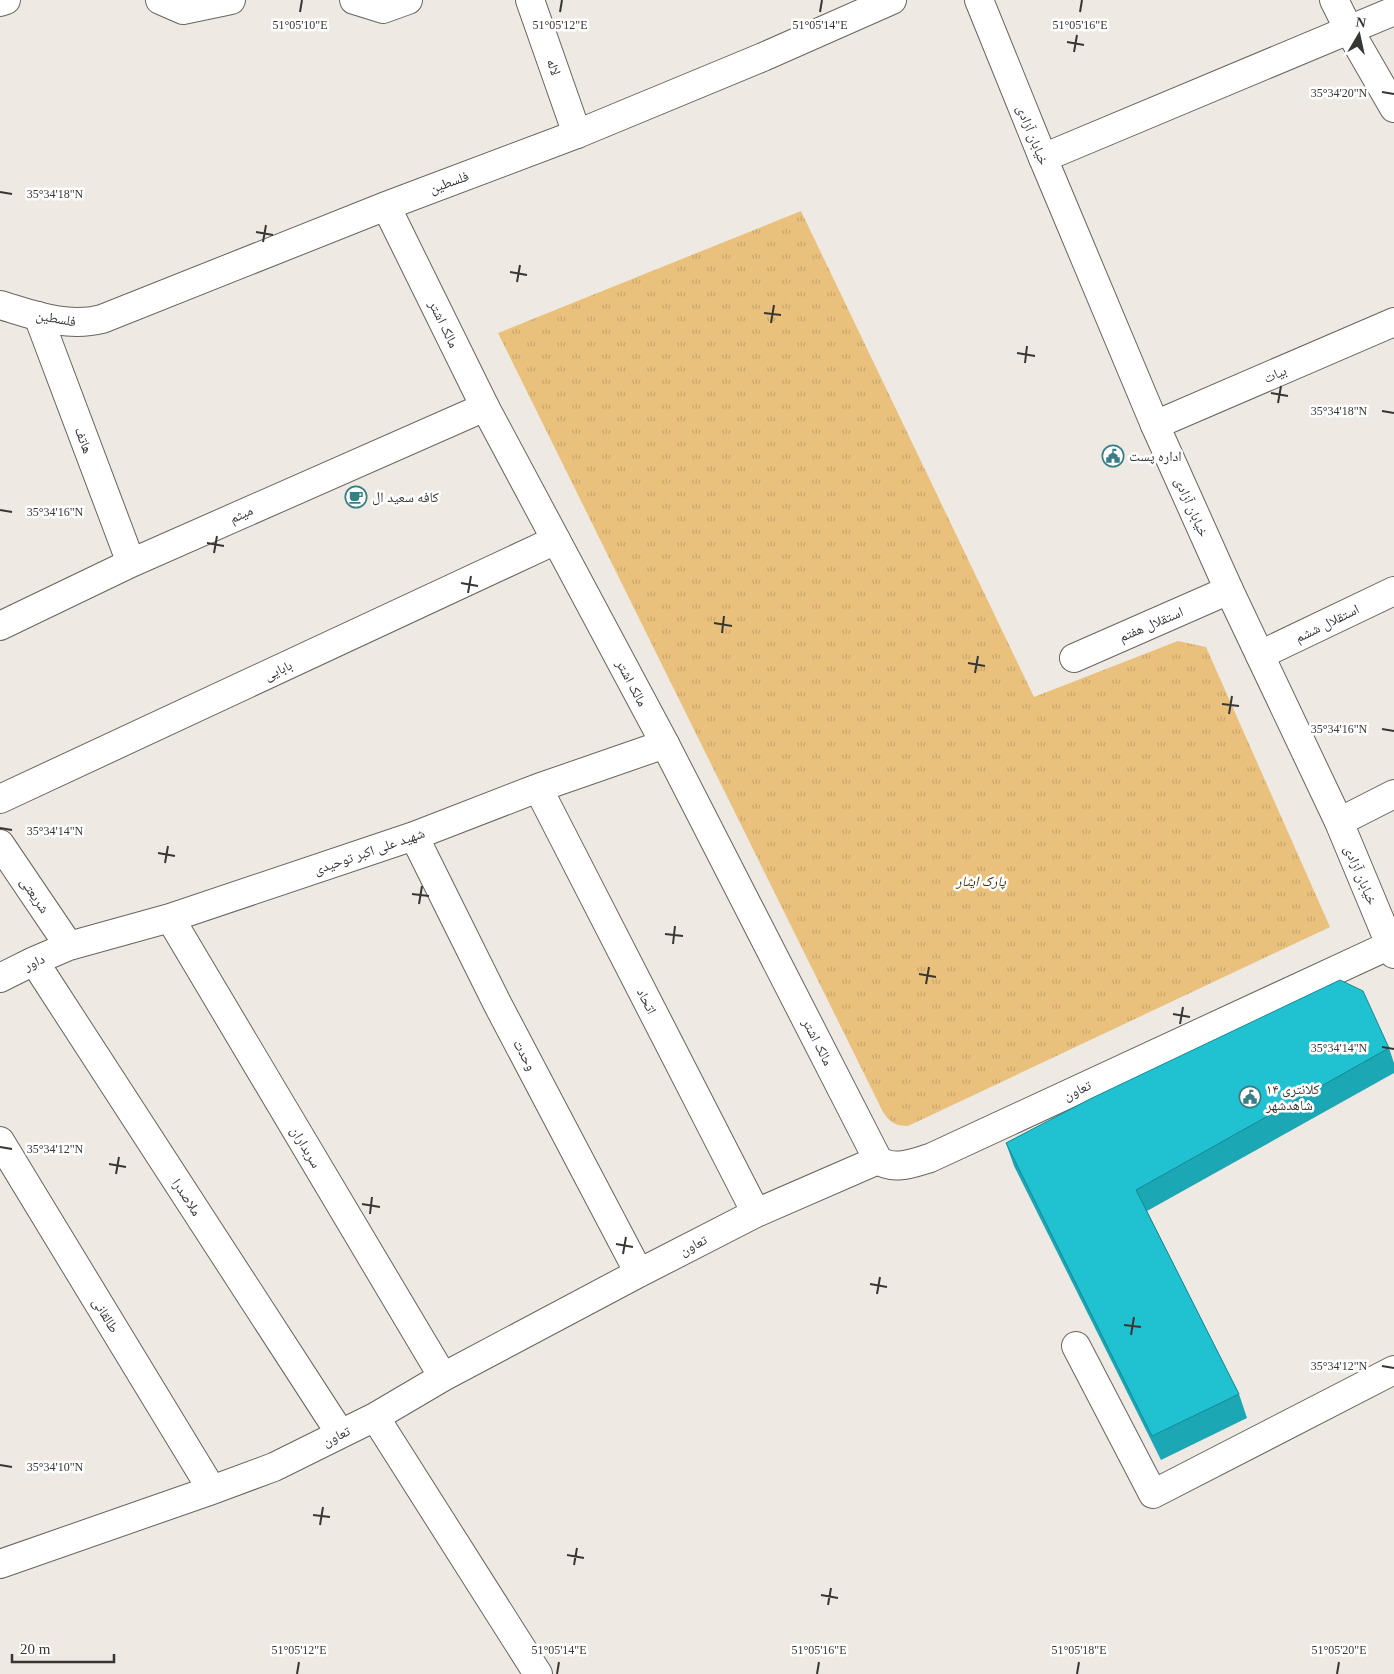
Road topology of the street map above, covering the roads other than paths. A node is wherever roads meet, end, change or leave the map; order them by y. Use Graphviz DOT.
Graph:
graph roads {
  1 [pos="6,0"];
  2 [pos="160,0"];
  3 [pos="231,0"];
  4 [pos="354,0"];
  5 [pos="530,0"];
  6 [pos="892,0"];
  7 [pos="979,0"];
  8 [pos="1334,0"];
  9 [pos="0,2"];
  10 [pos="390,3"];
  11 [pos="1394,11"];
  12 [pos="1349,30"];
  13 [pos="1394,108"];
  14 [pos="577,134"];
  15 [pos="1043,158"];
  16 [pos="386,206"];
  17 [pos="0,304"];
  18 [pos="38,316"];
  19 [pos="1394,322"];
  20 [pos="485,407"];
  21 [pos="1155,425"];
  22 [pos="556,540"];
  23 [pos="131,563"];
  24 [pos="1229,590"];
  25 [pos="1394,591"];
  26 [pos="0,626"];
  27 [pos="1260,655"];
  28 [pos="1074,658"];
  29 [pos="665,744"];
  30 [pos="538,788"];
  31 [pos="1394,794"];
  32 [pos="0,799"];
  33 [pos="1339,822"];
  34 [pos="414,836"];
  35 [pos="0,844"];
  36 [pos="170,918"];
  37 [pos="69,946"];
  38 [pos="1392,950"];
  39 [pos="34,961"];
  40 [pos="0,978"];
  41 [pos="0,1141"];
  42 [pos="878,1160"];
  43 [pos="756,1213"];
  44 [pos="638,1273"];
  45 [pos="1076,1346"];
  46 [pos="1394,1370"];
  47 [pos="443,1377"];
  48 [pos="375,1417"];
  49 [pos="340,1433"];
  50 [pos="212,1490"];
  51 [pos="0,1564"];
  52 [pos="538,1674"];
  1 -- 9 [label="street"];
  2 -- 3 [label="street"];
  4 -- 10 [label="street"];
  5 -- 14 [label="street, لاله"];
  6 -- 14 [label="street, فلسطین"];
  7 -- 15 [label="street, خیابان آزادی"];
  8 -- 12 [label="street"];
  11 -- 12 [label="street"];
  12 -- 13 [label="street"];
  12 -- 15 [label="street"];
  14 -- 16 [label="street, فلسطین"];
  15 -- 21 [label="street, خیابان آزادی"];
  16 -- 18 [label="street, فلسطین"];
  16 -- 20 [label="street, مالک اشتر"];
  17 -- 18 [label="street, فلسطین"];
  18 -- 23 [label="street, هاتف"];
  19 -- 21 [label="street, بیات"];
  20 -- 22 [label="street, مالک اشتر"];
  20 -- 23 [label="street, میثم"];
  21 -- 24 [label="street, خیابان آزادی"];
  22 -- 29 [label="street, مالک اشتر"];
  22 -- 32 [label="street, بابایی"];
  23 -- 26 [label="street, میثم"];
  24 -- 27 [label="street, خیابان آزادی"];
  24 -- 28 [label="street, استقلال هفتم"];
  25 -- 27 [label="street, استقلال ششم"];
  27 -- 33 [label="street, خیابان آزادی"];
  29 -- 30 [label="street, شهید علی اکبر توحیدی"];
  29 -- 42 [label="street, مالک اشتر"];
  30 -- 34 [label="street, شهید علی اکبر توحیدی"];
  30 -- 43 [label="street, اتحاد"];
  31 -- 33 [label="street"];
  33 -- 38 [label="street, خیابان آزادی"];
  34 -- 36 [label="street, شهید علی اکبر توحیدی"];
  34 -- 44 [label="street, وحدت"];
  35 -- 37 [label="street, شریعتی"];
  36 -- 37 [label="street, شهید علی اکبر توحیدی"];
  36 -- 47 [label="street, سربداران"];
  37 -- 39 [label="street, داور"];
  38 -- 42 [label="street, تعاون"];
  39 -- 40 [label="street, داور"];
  39 -- 49 [label="street, ملاصدرا"];
  41 -- 50 [label="street, طالقانی"];
  42 -- 43 [label="street, تعاون"];
  43 -- 44 [label="street, تعاون"];
  44 -- 47 [label="street, تعاون"];
  45 -- 46 [label="street"];
  47 -- 48 [label="street, تعاون"];
  48 -- 49 [label="street, تعاون"];
  48 -- 52 [label="street"];
  49 -- 50 [label="street, تعاون"];
  50 -- 51 [label="street, تعاون"];
}
